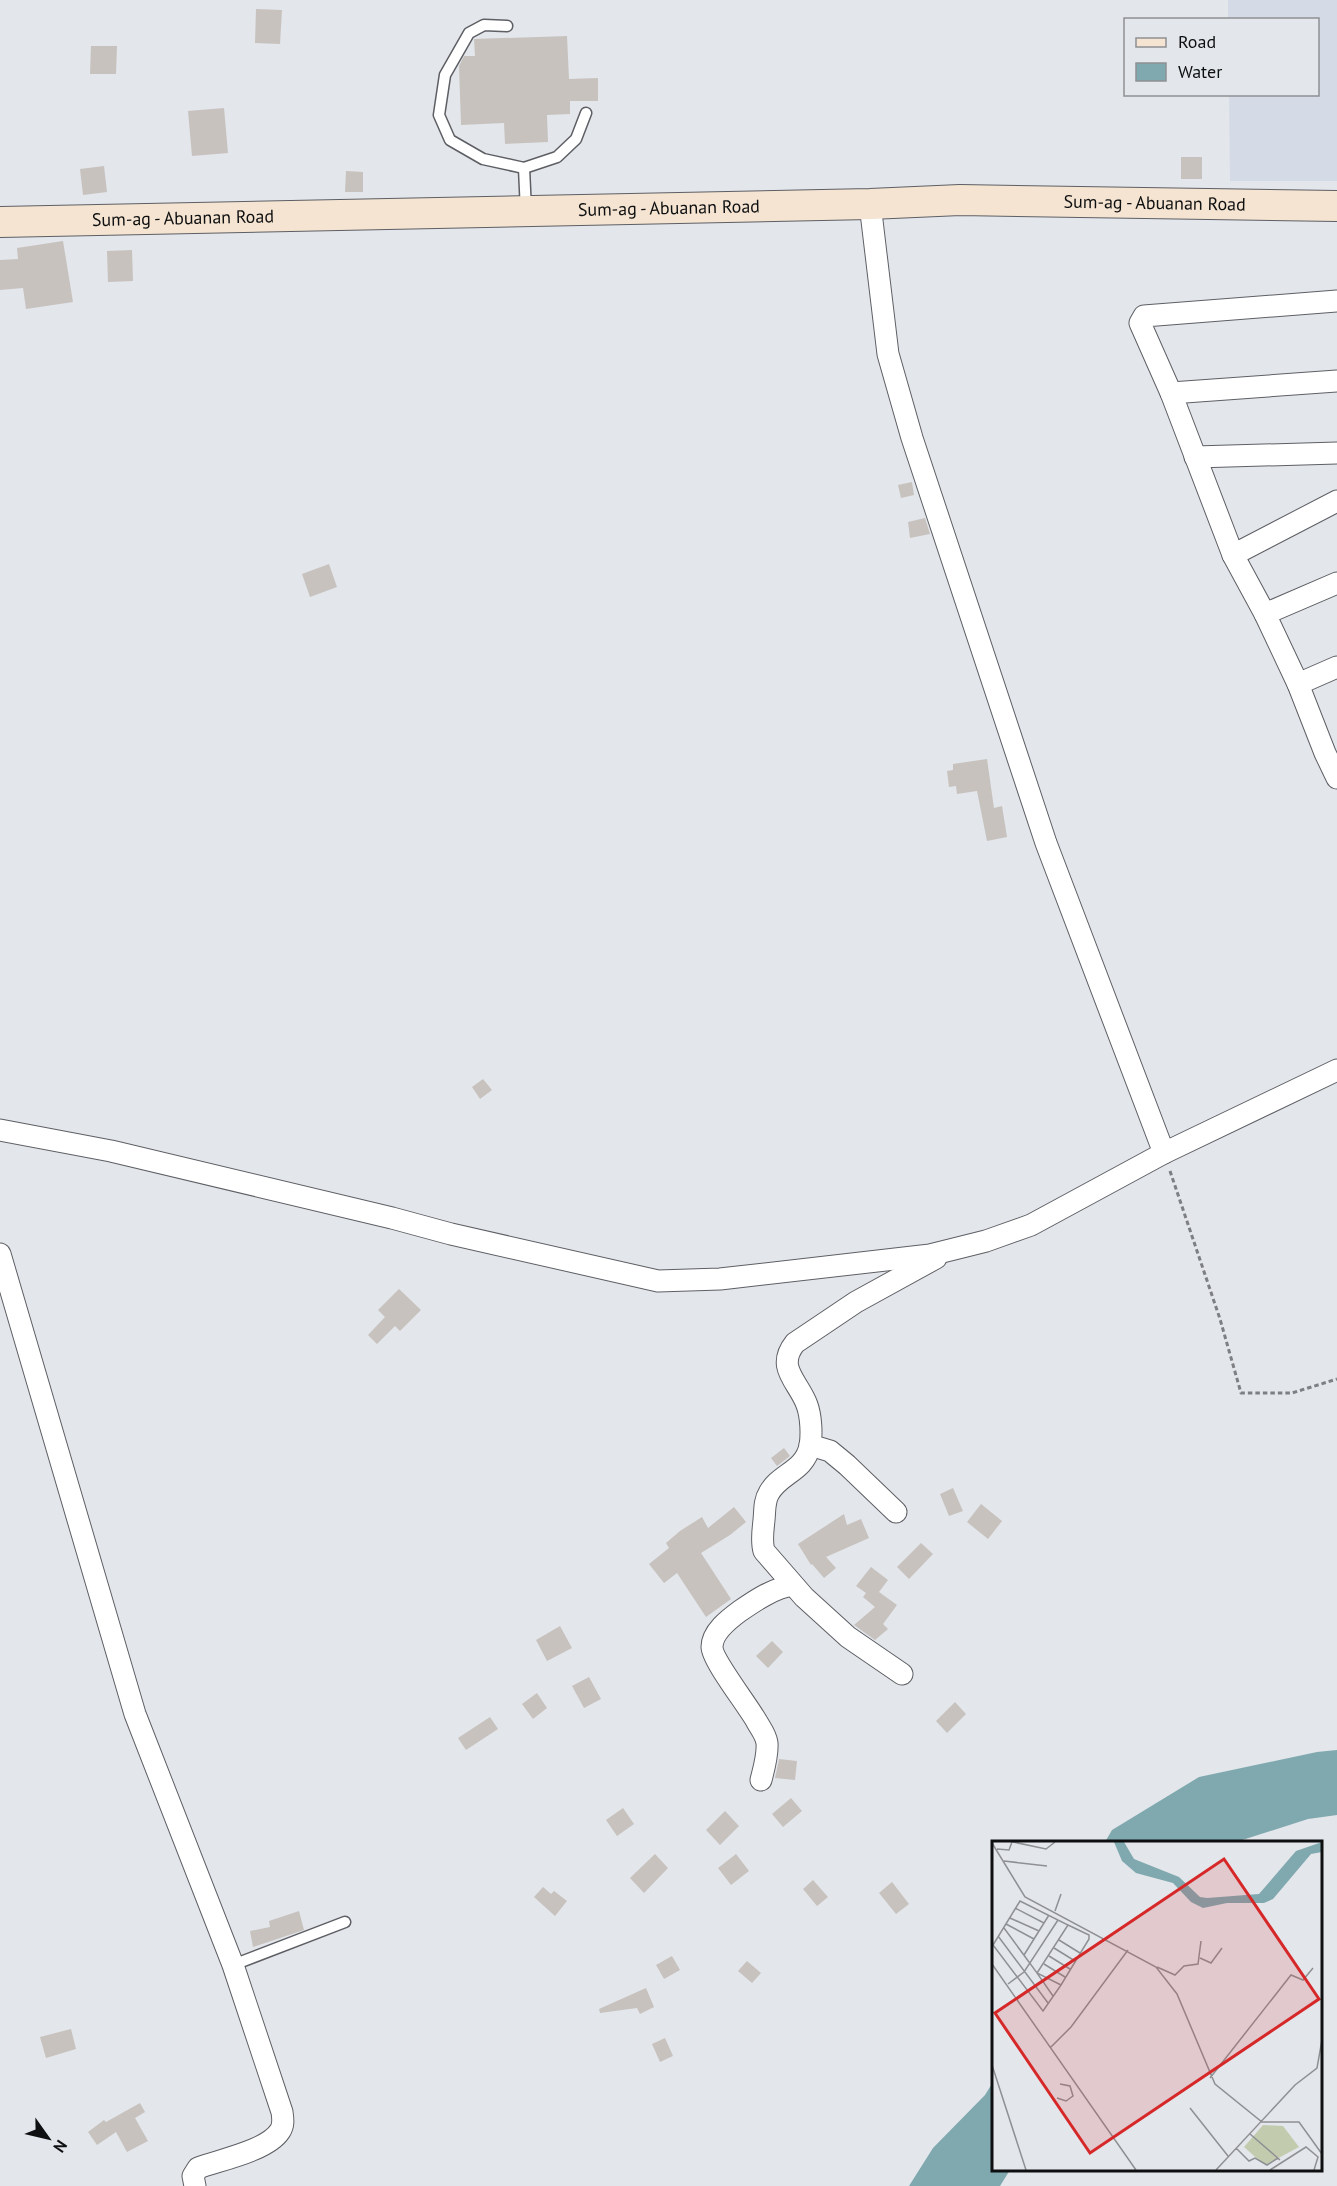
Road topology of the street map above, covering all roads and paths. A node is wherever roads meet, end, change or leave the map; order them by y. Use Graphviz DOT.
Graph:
graph roads {
  1 [pos="507,26"];
  2 [pos="586,113"];
  3 [pos="524,168"];
  4 [pos="870,204"];
  5 [pos="1337,206"];
  6 [pos="526,211"];
  7 [pos="0,222"];
  8 [pos="1337,301"];
  9 [pos="1337,381"];
  10 [pos="1171,393"];
  11 [pos="1337,453"];
  12 [pos="1195,457"];
  13 [pos="1337,501"];
  14 [pos="1233,555"];
  15 [pos="1337,583"];
  16 [pos="1265,614"];
  17 [pos="1337,667"];
  18 [pos="1298,684"];
  19 [pos="1331,751"];
  20 [pos="1337,778"];
  21 [pos="1337,1070"];
  22 [pos="0,1130"];
  23 [pos="1164,1153"];
  24 [pos="949,1251"];
  25 [pos="0,1254"];
  26 [pos="1337,1379"];
  27 [pos="810,1445"];
  28 [pos="896,1512"];
  29 [pos="793,1585"];
  30 [pos="902,1674"];
  31 [pos="761,1780"];
  32 [pos="345,1922"];
  33 [pos="233,1965"];
  34 [pos="195,2186"];
  1 -- 3 [label="lane"];
  2 -- 3 [label="lane"];
  3 -- 6 [label="lane"];
  4 -- 5 [label="main road, Sum-ag - Abuanan Road"];
  4 -- 6 [label="main road, Sum-ag - Abuanan Road"];
  4 -- 23 [label="street"];
  6 -- 7 [label="main road, Sum-ag - Abuanan Road"];
  8 -- 10 [label="street"];
  9 -- 10 [label="street"];
  10 -- 12 [label="street"];
  11 -- 12 [label="street"];
  12 -- 14 [label="street"];
  13 -- 14 [label="street"];
  14 -- 16 [label="street"];
  15 -- 16 [label="street"];
  16 -- 18 [label="street"];
  17 -- 18 [label="street"];
  18 -- 19 [label="street"];
  19 -- 20 [label="street"];
  21 -- 23 [label="street"];
  22 -- 24 [label="street"];
  23 -- 24 [label="street"];
  23 -- 26 [label="path"];
  24 -- 27 [label="street"];
  25 -- 33 [label="street"];
  27 -- 28 [label="street"];
  27 -- 29 [label="street"];
  29 -- 30 [label="street"];
  29 -- 31 [label="street"];
  32 -- 33 [label="lane"];
  33 -- 34 [label="street"];
}
